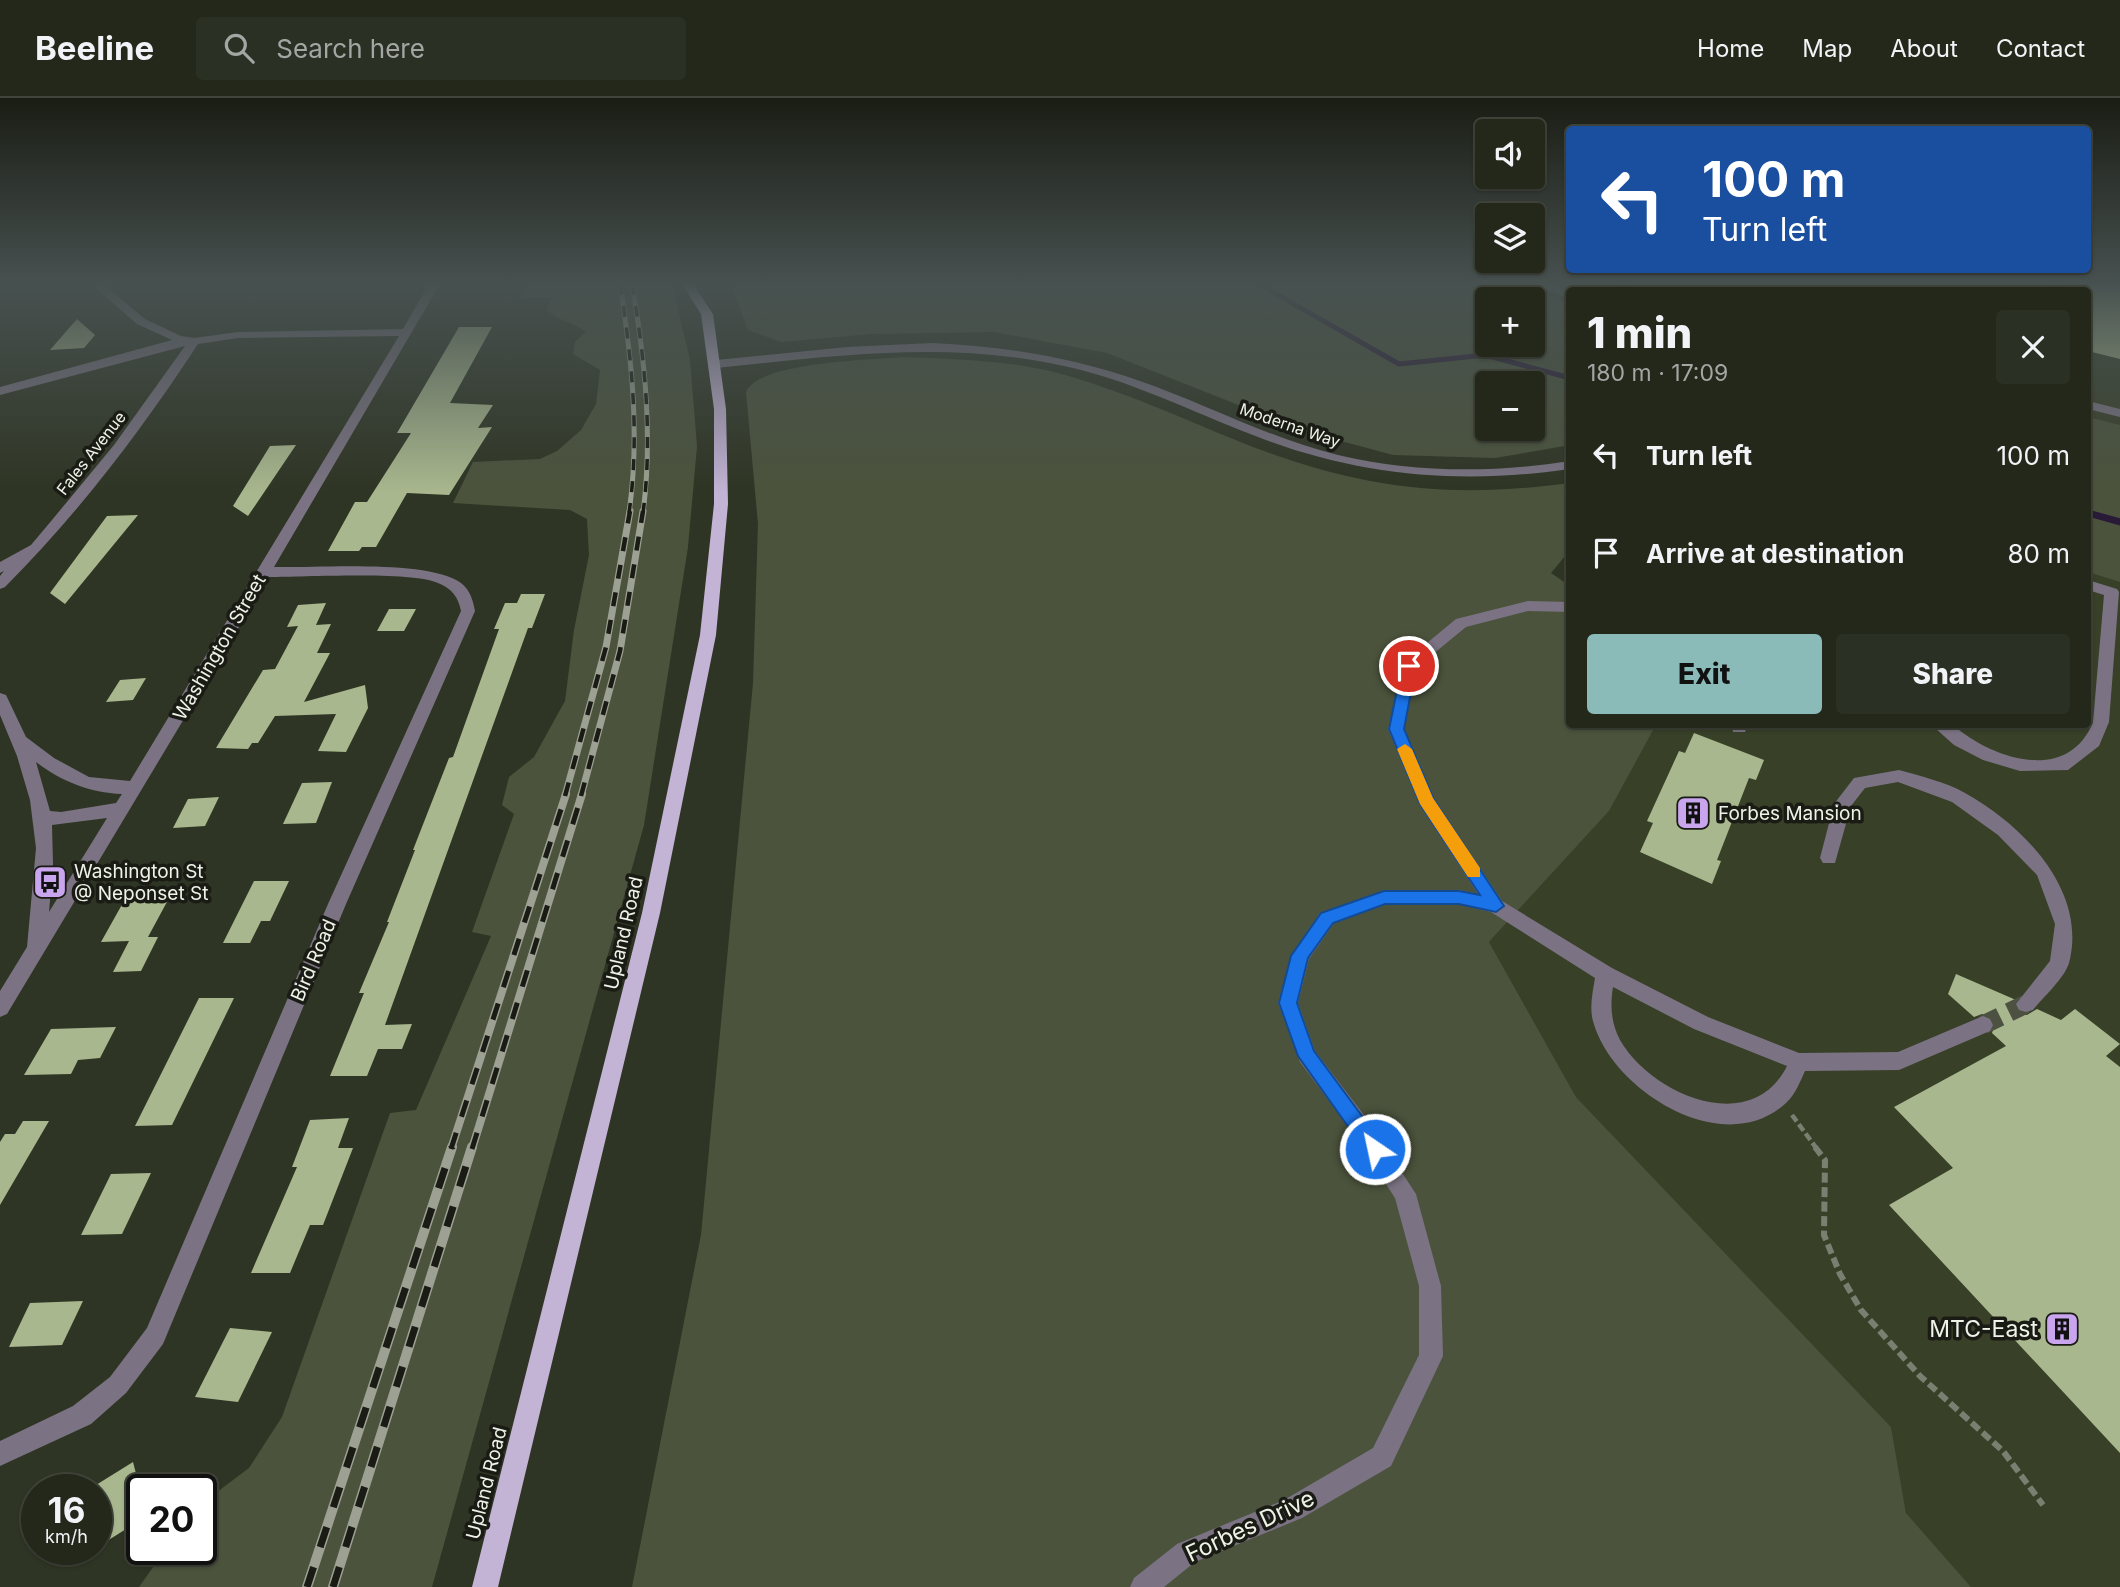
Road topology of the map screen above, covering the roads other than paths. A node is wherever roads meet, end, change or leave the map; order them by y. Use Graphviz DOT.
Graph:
graph roads {
  1 [pos="131,353"];
  2 [pos="186,353"];
  3 [pos="395,353"];
  4 [pos="714,353"];
  5 [pos="817,353"];
  6 [pos="1014,353"];
  7 [pos="716,364"];
  8 [pos="0,391"];
  9 [pos="2091,406"];
  10 [pos="2120,413"];
  11 [pos="1566,466"];
  12 [pos="36,548"];
  13 [pos="0,568"];
  14 [pos="262,572"];
  15 [pos="0,584"];
  16 [pos="2091,586"];
  17 [pos="2116,593"];
  18 [pos="1566,607"];
  19 [pos="0,699"];
  20 [pos="1945,728"];
  21 [pos="22,742"];
  22 [pos="135,788"];
  23 [pos="122,809"];
  24 [pos="43,817"];
  25 [pos="1829,858"];
  26 [pos="1496,906"];
  27 [pos="35,951"];
  28 [pos="1605,974"];
  29 [pos="2026,1004"];
  30 [pos="0,1008"];
  31 [pos="1983,1025"];
  32 [pos="1799,1062"];
  33 [pos="0,1454"];
  34 [pos="485,1587"];
  35 [pos="1143,1587"];
  1 -- 8 [label="street"];
  2 -- 12 [label="street, Fales Avenue"];
  3 -- 14 [label="street, Washington Street"];
  4 -- 7 [label="main road, Upland Road"];
  5 -- 7 [label="street, Moderna Way"];
  6 -- 11 [label="street, Moderna Way"];
  7 -- 34 [label="main road, Upland Road"];
  9 -- 10 [label="street"];
  12 -- 13 [label="street, Fales Avenue"];
  12 -- 15 [label="street, Fales Avenue"];
  14 -- 22 [label="street, Washington Street"];
  14 -- 33 [label="street, Bird Road"];
  16 -- 17 [label="street"];
  17 -- 20 [label="street"];
  18 -- 26 [label="street"];
  19 -- 21 [label="street"];
  21 -- 22 [label="street"];
  21 -- 24 [label="street"];
  22 -- 23 [label="street, Washington Street"];
  23 -- 24 [label="street"];
  23 -- 27 [label="street, Washington Street"];
  24 -- 27 [label="street"];
  25 -- 29 [label="street"];
  26 -- 28 [label="street"];
  26 -- 35 [label="street, Forbes Drive"];
  27 -- 30 [label="street, Washington Street"];
  28 -- 32 [label="street"];
  28 -- 32 [label="street"];
  31 -- 32 [label="street"];
}
